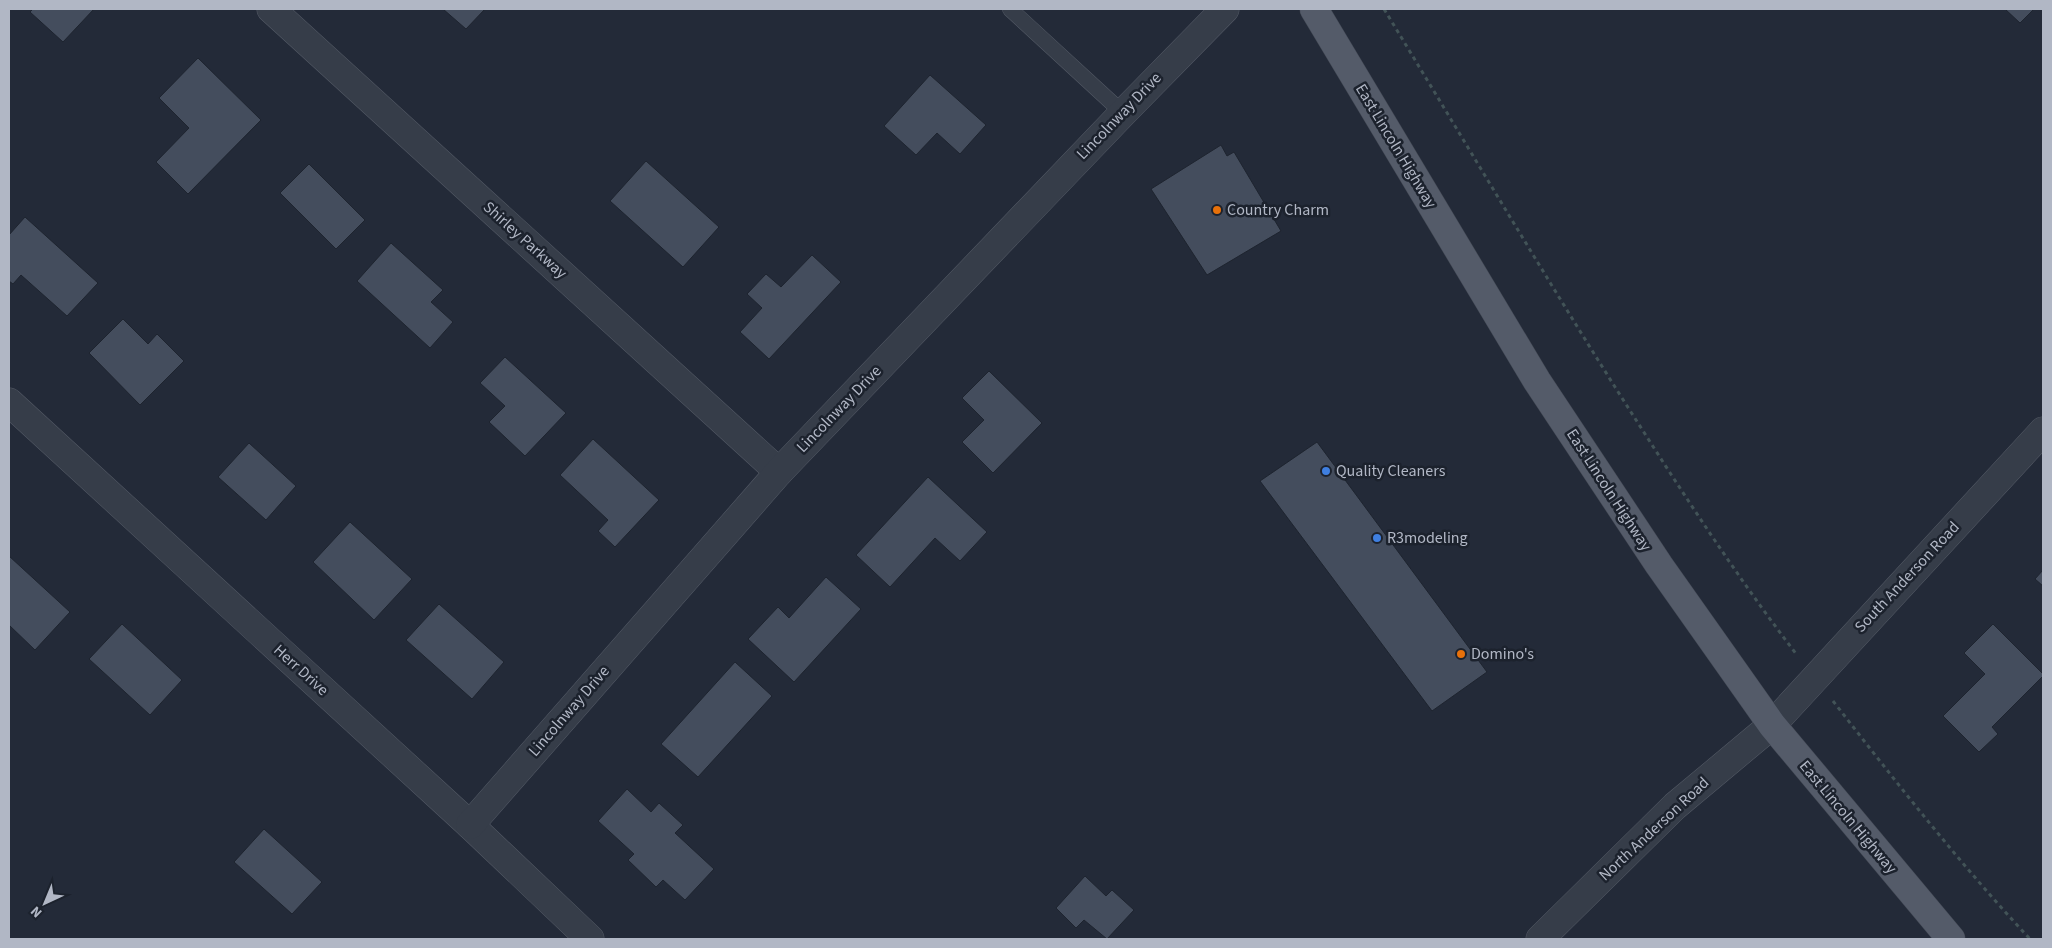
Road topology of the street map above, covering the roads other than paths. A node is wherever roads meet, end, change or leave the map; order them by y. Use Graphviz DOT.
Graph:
graph roads {
  1 [pos="271,9"];
  2 [pos="1010,9"];
  3 [pos="1225,9"];
  4 [pos="1314,9"];
  5 [pos="1123,113"];
  6 [pos="9,402"];
  7 [pos="2043,431"];
  8 [pos="779,472"];
  9 [pos="1772,724"];
  10 [pos="470,824"];
  11 [pos="590,939"];
  12 [pos="1540,939"];
  13 [pos="1951,939"];
  1 -- 8 [label="street, Shirley Parkway"];
  2 -- 5 [label="lane"];
  3 -- 5 [label="street, Lincolnway Drive"];
  4 -- 9 [label="main road, East Lincoln Highway"];
  5 -- 8 [label="street, Lincolnway Drive"];
  6 -- 10 [label="street, Herr Drive"];
  7 -- 9 [label="street, South Anderson Road"];
  8 -- 10 [label="street, Lincolnway Drive"];
  9 -- 12 [label="street, North Anderson Road"];
  9 -- 13 [label="main road, East Lincoln Highway"];
  10 -- 11 [label="street, Herr Drive"];
}
